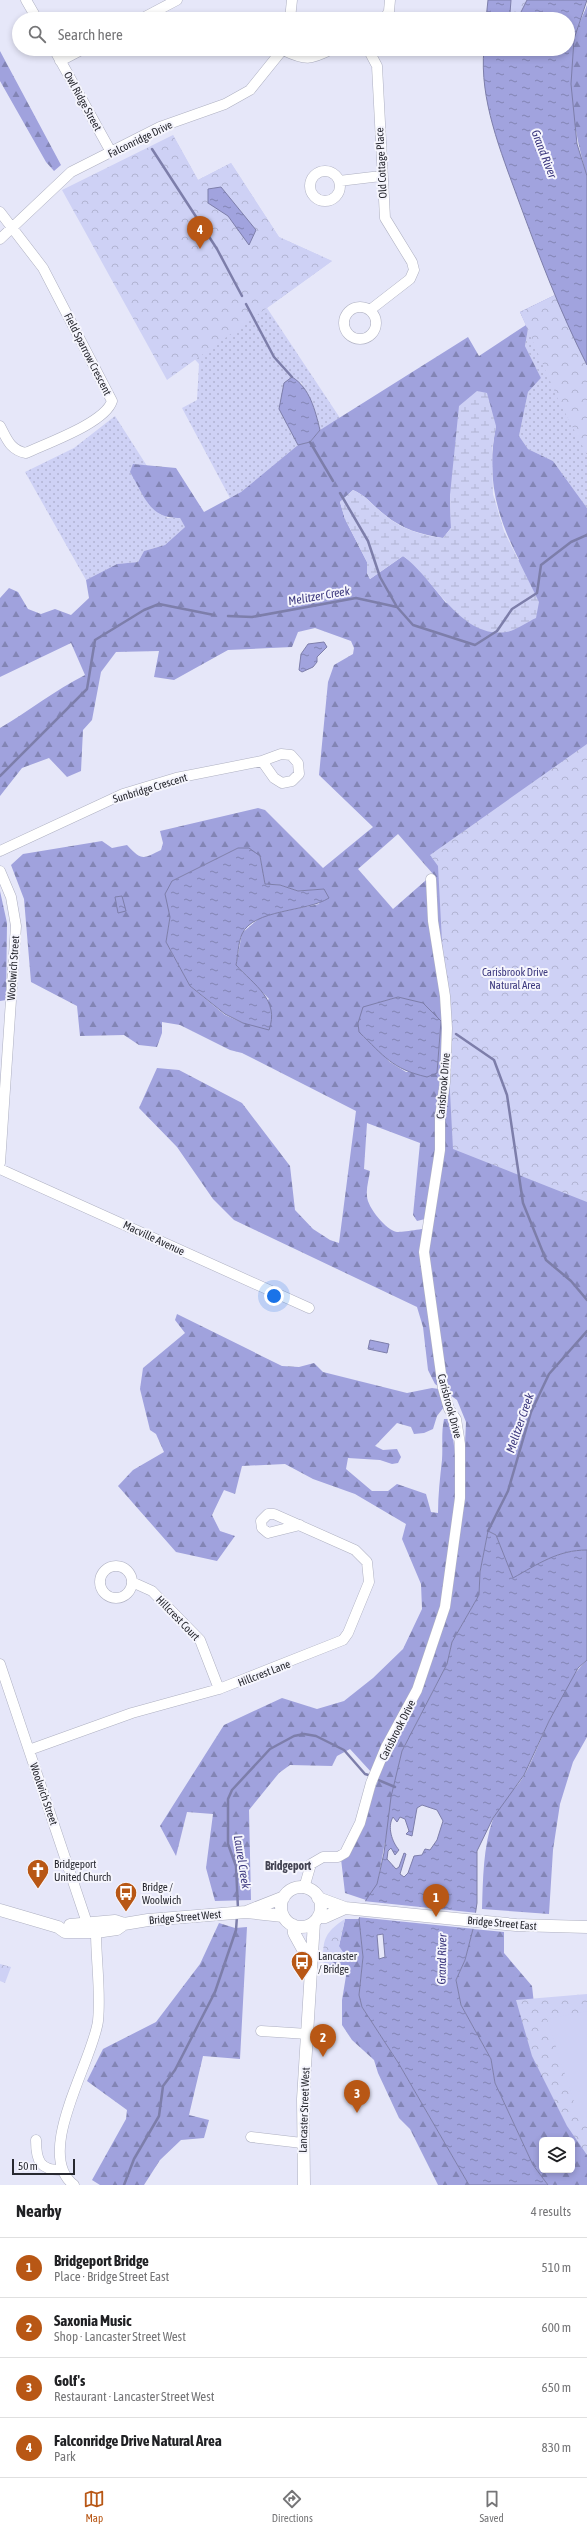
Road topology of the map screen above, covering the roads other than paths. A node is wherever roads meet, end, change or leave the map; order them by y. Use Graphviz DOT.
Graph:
graph roads {
  1 [pos="26,0"];
  2 [pos="177,0"];
  3 [pos="292,0"];
  4 [pos="390,0"];
  5 [pos="33,12"];
  6 [pos="154,12"];
  7 [pos="291,12"];
  8 [pos="388,12"];
  9 [pos="58,56"];
  10 [pos="70,56"];
  11 [pos="277,56"];
  12 [pos="296,56"];
  13 [pos="316,56"];
  14 [pos="372,56"];
  15 [pos="60,61"];
  16 [pos="112,152"];
  17 [pos="381,176"];
  18 [pos="339,181"];
  19 [pos="0,212"];
  20 [pos="13,228"];
  21 [pos="0,239"];
  22 [pos="370,310"];
  23 [pos="0,426"];
  24 [pos="262,761"];
  25 [pos="0,851"];
  26 [pos="0,871"];
  27 [pos="431,879"];
  28 [pos="0,1163"];
  29 [pos="0,1169"];
  30 [pos="309,1308"];
  31 [pos="300,1526"];
  32 [pos="132,1582"];
  33 [pos="0,1664"];
  34 [pos="220,1689"];
  35 [pos="29,1750"];
  36 [pos="304,1888"];
  37 [pos="284,1897"];
  38 [pos="318,1898"];
  39 [pos="351,1908"];
  40 [pos="0,1910"];
  41 [pos="246,1912"];
  42 [pos="283,1916"];
  43 [pos="316,1920"];
  44 [pos="87,1923"];
  45 [pos="124,1924"];
  46 [pos="293,1925"];
  47 [pos="58,1927"];
  48 [pos="587,1927"];
  49 [pos="96,1932"];
  50 [pos="310,1962"];
  51 [pos="261,2031"];
  52 [pos="308,2034"];
  53 [pos="251,2137"];
  54 [pos="36,2140"];
  55 [pos="302,2143"];
  56 [pos="63,2170"];
  57 [pos="74,2185"];
  58 [pos="304,2185"];
  1 -- 5 [label="street"];
  2 -- 6 [label="street"];
  3 -- 7 [label="street"];
  4 -- 8 [label="street"];
  9 -- 15 [label="street, Owl Ridge Street"];
  10 -- 15 [label="street"];
  11 -- 16 [label="street, Falconridge Drive"];
  12 -- 13 [label="street"];
  14 -- 17 [label="street, Old Cottage Place"];
  15 -- 16 [label="street, Owl Ridge Street"];
  16 -- 20 [label="street, Falconridge Drive"];
  17 -- 18 [label="street"];
  17 -- 22 [label="street, Old Cottage Place"];
  19 -- 20 [label="street"];
  20 -- 21 [label="street, Falconridge Drive"];
  20 -- 23 [label="street, Field Sparrow Crescent"];
  24 -- 25 [label="street, Sunbridge Crescent"];
  26 -- 28 [label="street, Woolwich Street"];
  27 -- 36 [label="street, Carisbrook Drive"];
  29 -- 30 [label="street, Macville Avenue"];
  31 -- 34 [label="street, Hillcrest Lane"];
  32 -- 34 [label="street, Hillcrest Court"];
  33 -- 35 [label="street, Woolwich Street"];
  34 -- 35 [label="street, Hillcrest Lane"];
  35 -- 44 [label="street, Woolwich Street"];
  36 -- 37 [label="main road"];
  36 -- 38 [label="main road"];
  37 -- 41 [label="main road, Bridge Street West"];
  37 -- 42 [label="main road"];
  38 -- 39 [label="main road, Bridge Street East"];
  38 -- 43 [label="main road"];
  39 -- 43 [label="main road, Bridge Street East"];
  39 -- 48 [label="main road, Bridge Street East"];
  40 -- 47 [label="main road, Bridge Street West"];
  41 -- 42 [label="main road, Bridge Street West"];
  41 -- 45 [label="main road, Bridge Street West"];
  42 -- 46 [label="main road"];
  43 -- 46 [label="main road"];
  43 -- 50 [label="main road, Lancaster Street West"];
  44 -- 45 [label="main road, Bridge Street West"];
  44 -- 47 [label="main road, Bridge Street West"];
  45 -- 49 [label="main road, Bridge Street West"];
  46 -- 50 [label="main road"];
  47 -- 49 [label="main road, Bridge Street West"];
  49 -- 56 [label="street"];
  50 -- 52 [label="main road, Lancaster Street West"];
  51 -- 52 [label="street"];
  52 -- 55 [label="main road, Lancaster Street West"];
  53 -- 55 [label="street"];
  54 -- 56 [label="street"];
  55 -- 58 [label="main road, Lancaster Street West"];
  56 -- 57 [label="street"];
}
